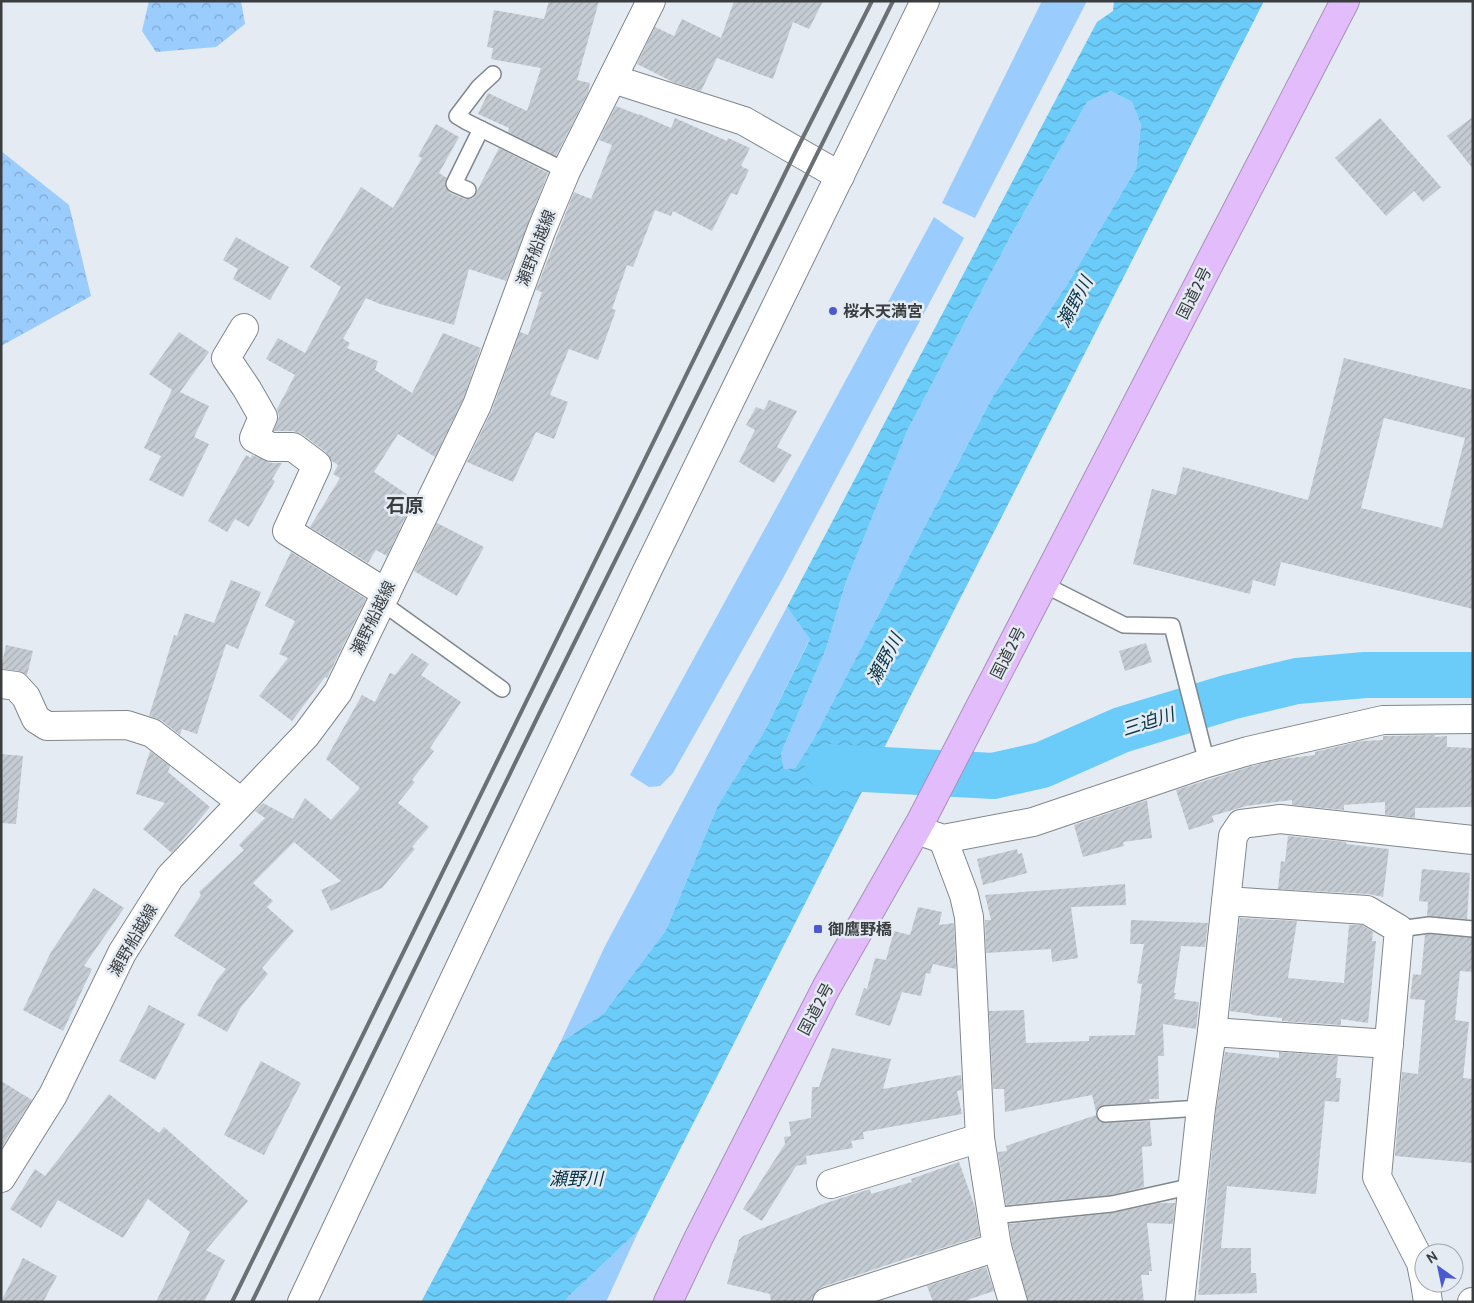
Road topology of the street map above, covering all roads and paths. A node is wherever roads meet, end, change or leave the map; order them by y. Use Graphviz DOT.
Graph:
graph roads {
  1 [pos="651,1"];
  2 [pos="925,1"];
  3 [pos="1345,1"];
  4 [pos="492,74"];
  5 [pos="613,79"];
  6 [pos="481,129"];
  7 [pos="566,172"];
  8 [pos="840,176"];
  9 [pos="468,190"];
  10 [pos="244,328"];
  11 [pos="1043,584"];
  12 [pos="384,597"];
  13 [pos="1,684"];
  14 [pos="502,689"];
  15 [pos="1473,718"];
  16 [pos="1205,755"];
  17 [pos="241,802"];
  18 [pos="919,826"];
  19 [pos="942,839"];
  20 [pos="1473,840"];
  21 [pos="1226,901"];
  22 [pos="1399,929"];
  23 [pos="1473,929"];
  24 [pos="1212,1032"];
  25 [pos="1389,1044"];
  26 [pos="1201,1108"];
  27 [pos="1105,1114"];
  28 [pos="980,1138"];
  29 [pos="1,1178"];
  30 [pos="831,1184"];
  31 [pos="1193,1186"];
  32 [pos="992,1216"];
  33 [pos="997,1247"];
  34 [pos="1414,1248"];
  35 [pos="302,1302"];
  36 [pos="668,1302"];
  37 [pos="827,1302"];
  38 [pos="1014,1302"];
  39 [pos="1180,1302"];
  1 -- 5 [label="street, 瀬野船越線"];
  2 -- 8 [label="street"];
  3 -- 11 [label="highway, 国道2号"];
  4 -- 6 [label="lane"];
  5 -- 7 [label="street, 瀬野船越線"];
  5 -- 8 [label="street"];
  6 -- 7 [label="lane"];
  6 -- 9 [label="lane"];
  7 -- 12 [label="street, 瀬野船越線"];
  8 -- 35 [label="street"];
  10 -- 12 [label="street"];
  11 -- 16 [label="lane"];
  11 -- 18 [label="highway, 国道2号"];
  12 -- 14 [label="lane"];
  12 -- 17 [label="street, 瀬野船越線"];
  13 -- 17 [label="street"];
  15 -- 16 [label="street"];
  16 -- 19 [label="street"];
  17 -- 29 [label="street, 瀬野船越線"];
  18 -- 19 [label="street"];
  18 -- 36 [label="highway, 国道2号"];
  19 -- 28 [label="street"];
  20 -- 21 [label="street"];
  21 -- 22 [label="street"];
  21 -- 24 [label="street"];
  22 -- 23 [label="lane"];
  22 -- 25 [label="street"];
  24 -- 25 [label="street"];
  24 -- 26 [label="street"];
  25 -- 34 [label="street"];
  26 -- 27 [label="lane"];
  26 -- 31 [label="street"];
  28 -- 30 [label="street"];
  28 -- 32 [label="street"];
  31 -- 32 [label="lane"];
  31 -- 39 [label="street"];
  32 -- 33 [label="street"];
  33 -- 37 [label="street"];
  33 -- 38 [label="street"];
}
